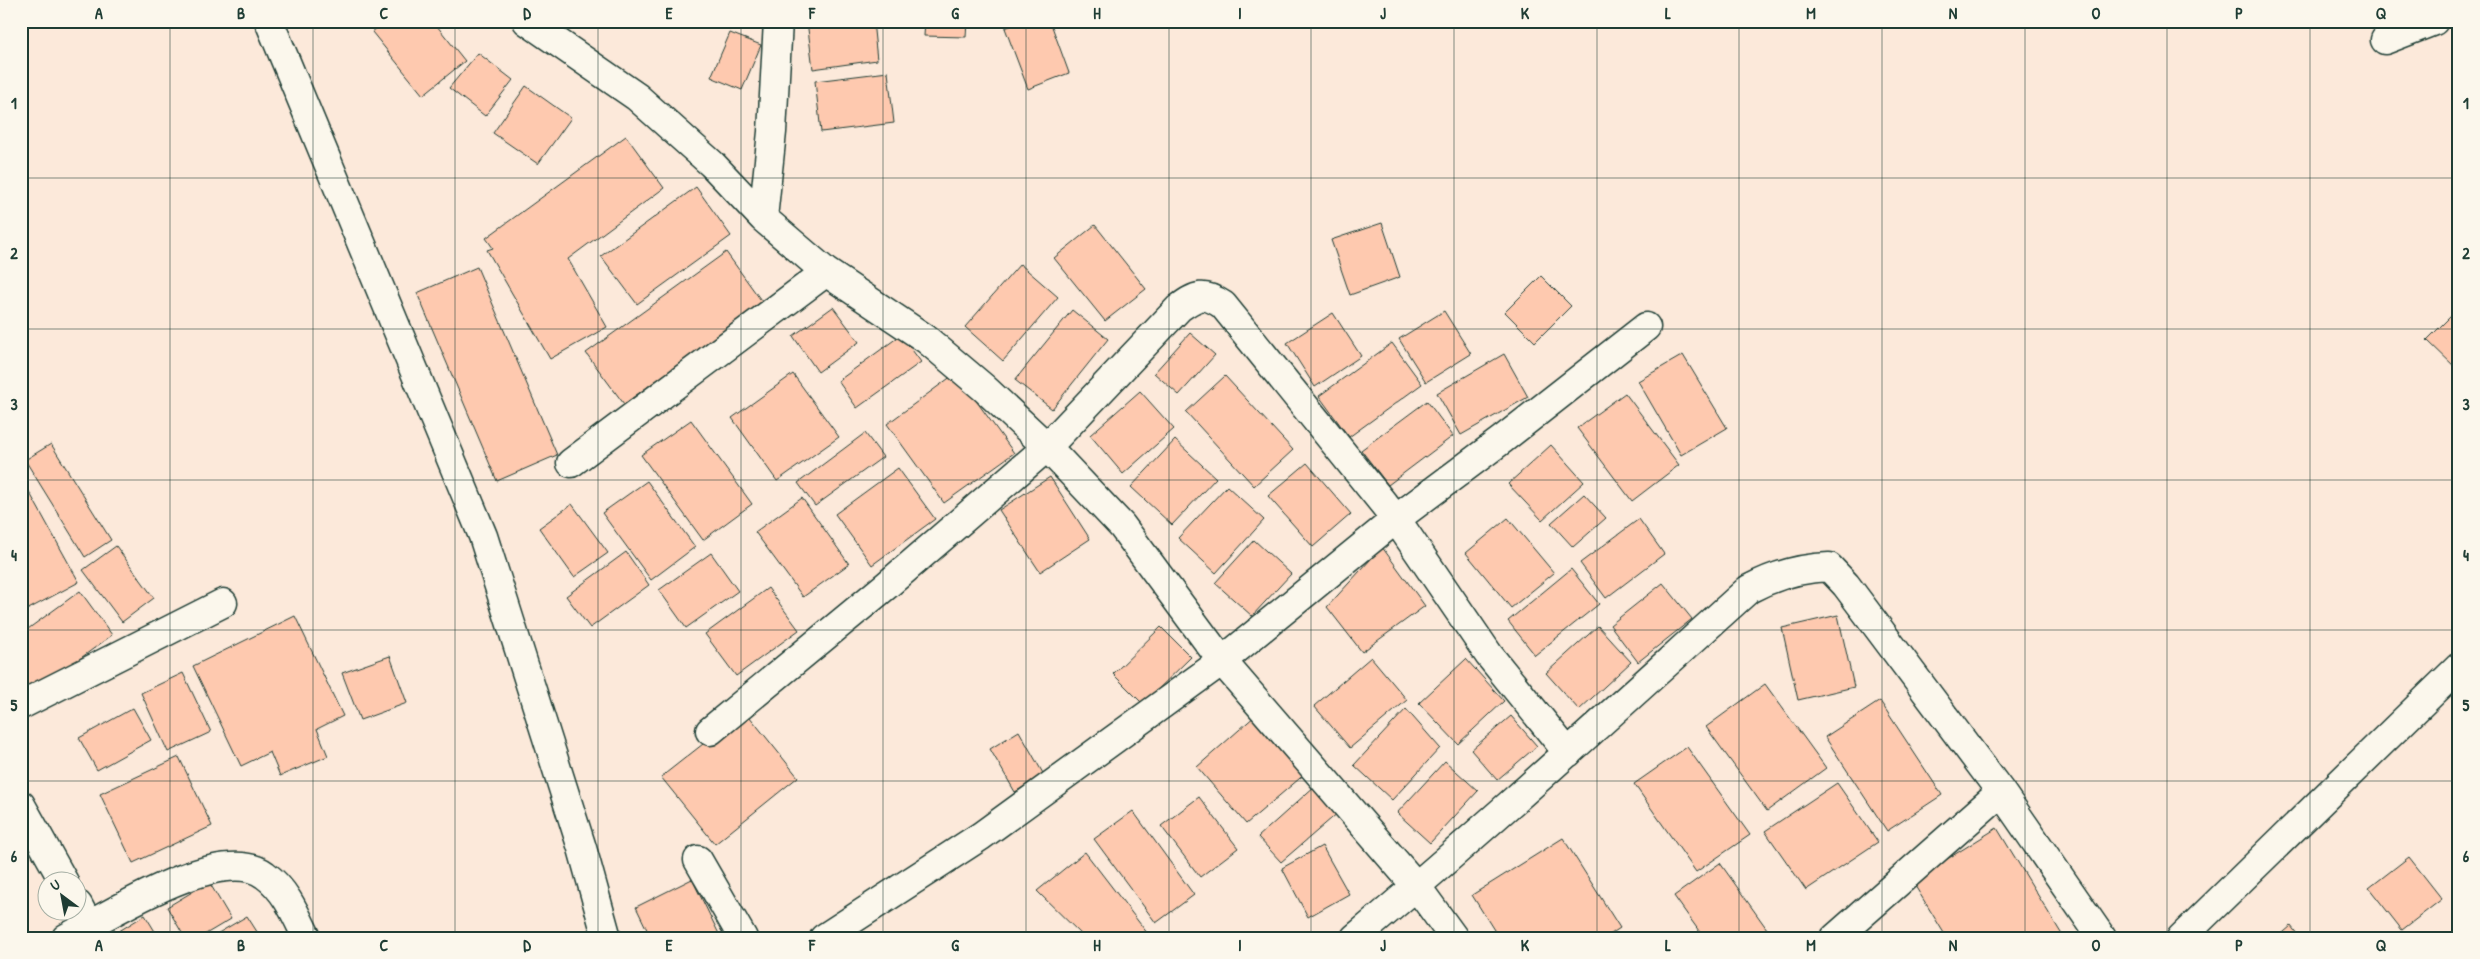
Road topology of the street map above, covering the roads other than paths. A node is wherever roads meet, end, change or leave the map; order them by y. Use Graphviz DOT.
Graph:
graph roads {
  1 [pos="269,21"];
  2 [pos="527,21"];
  3 [pos="778,21"];
  4 [pos="2434,21"];
  5 [pos="2386,40"];
  6 [pos="762,218"];
  7 [pos="826,272"];
  8 [pos="1646,327"];
  9 [pos="1047,447"];
  10 [pos="571,463"];
  11 [pos="1396,519"];
  12 [pos="223,603"];
  13 [pos="1222,661"];
  14 [pos="2459,667"];
  15 [pos="21,705"];
  16 [pos="710,731"];
  17 [pos="1568,753"];
  18 [pos="2001,792"];
  19 [pos="21,805"];
  20 [pos="698,860"];
  21 [pos="58,872"];
  22 [pos="1417,887"];
  23 [pos="78,923"];
  24 [pos="307,938"];
  25 [pos="607,938"];
  26 [pos="743,938"];
  27 [pos="824,938"];
  28 [pos="1355,938"];
  29 [pos="1454,938"];
  30 [pos="1835,938"];
  31 [pos="2102,938"];
  32 [pos="2181,938"];
  1 -- 25 [label="street"];
  2 -- 6 [label="street"];
  3 -- 6 [label="street"];
  4 -- 5 [label="street"];
  6 -- 7 [label="street"];
  7 -- 9 [label="street"];
  7 -- 10 [label="street"];
  8 -- 11 [label="street"];
  9 -- 11 [label="street"];
  9 -- 13 [label="street"];
  9 -- 16 [label="street"];
  11 -- 13 [label="street"];
  11 -- 17 [label="street"];
  12 -- 15 [label="street"];
  13 -- 22 [label="street"];
  13 -- 27 [label="street"];
  14 -- 32 [label="street"];
  17 -- 18 [label="street"];
  17 -- 22 [label="street"];
  18 -- 30 [label="street"];
  18 -- 31 [label="street"];
  19 -- 21 [label="street"];
  20 -- 26 [label="street"];
  22 -- 28 [label="street"];
  22 -- 29 [label="street"];
  23 -- 24 [label="street"];
}
